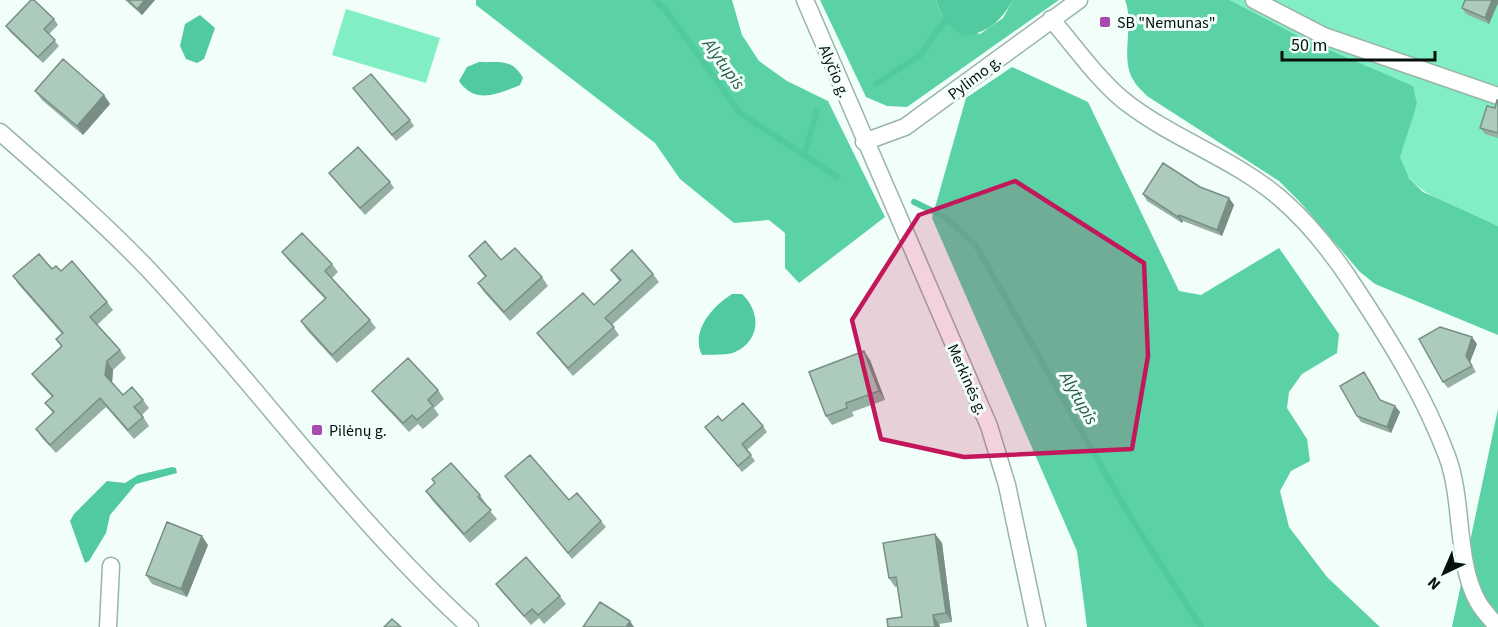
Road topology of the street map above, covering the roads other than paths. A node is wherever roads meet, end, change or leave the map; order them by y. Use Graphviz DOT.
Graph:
graph roads {
  1 [pos="805,0"];
  2 [pos="1079,0"];
  3 [pos="1254,0"];
  4 [pos="1051,19"];
  5 [pos="1498,96"];
  6 [pos="0,132"];
  7 [pos="864,142"];
  8 [pos="111,566"];
  9 [pos="108,627"];
  10 [pos="470,627"];
  11 [pos="1036,627"];
  12 [pos="1498,627"];
  1 -- 7 [label="street, Alyčio g."];
  2 -- 4 [label="street, Pylimo g."];
  3 -- 5 [label="street"];
  4 -- 7 [label="street, Pylimo g."];
  4 -- 12 [label="street"];
  6 -- 10 [label="street"];
  7 -- 11 [label="street, Merkinės g."];
  8 -- 9 [label="street"];
}
